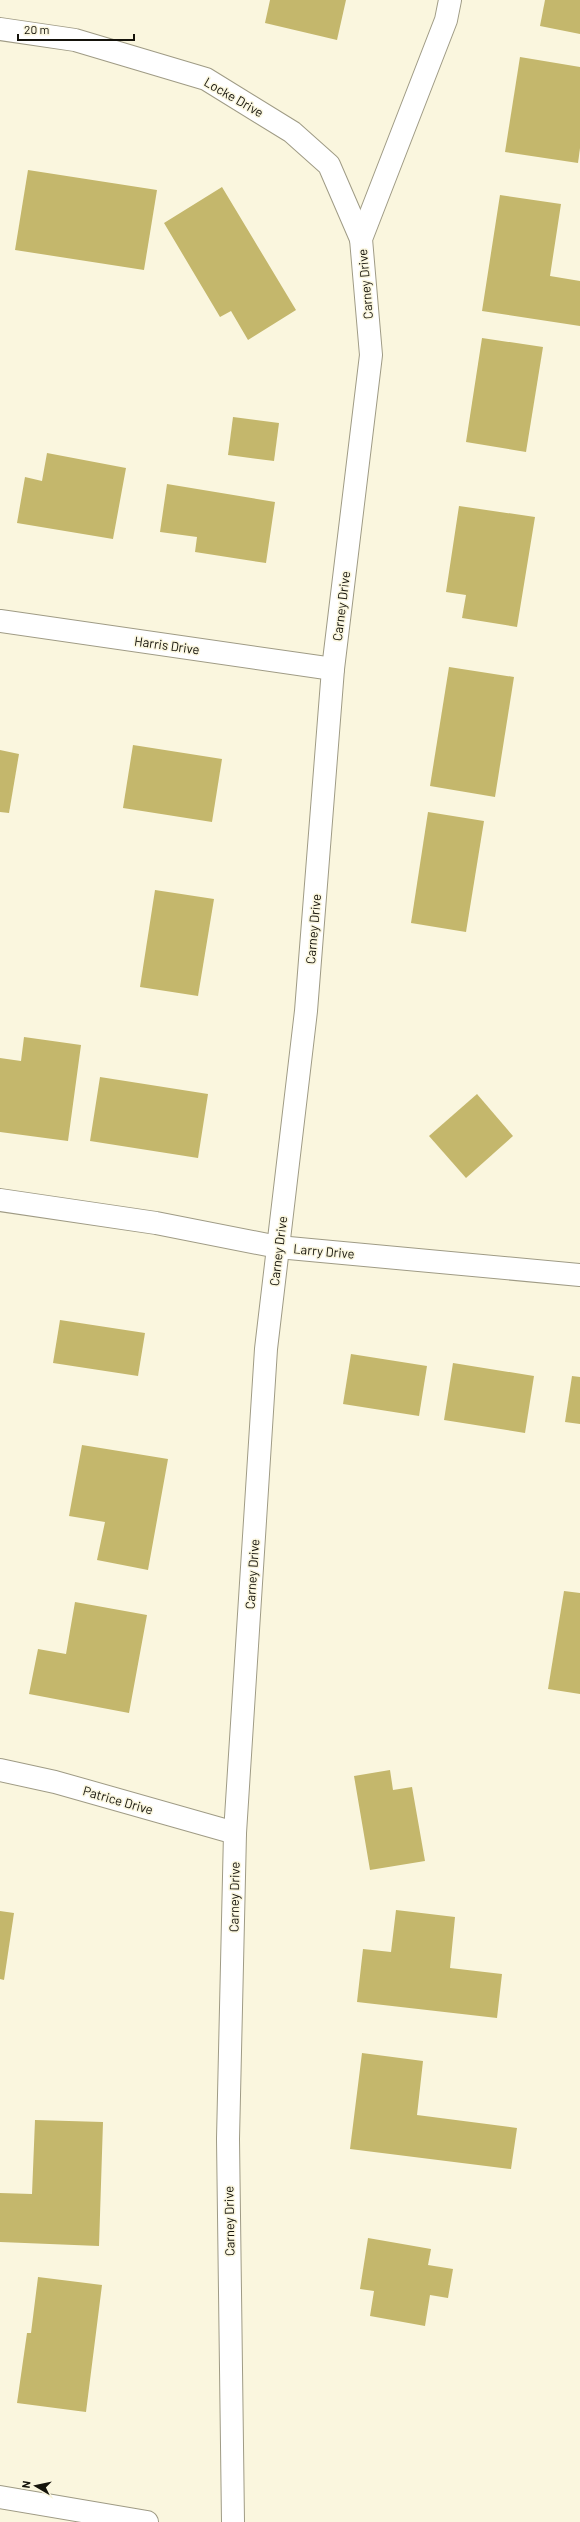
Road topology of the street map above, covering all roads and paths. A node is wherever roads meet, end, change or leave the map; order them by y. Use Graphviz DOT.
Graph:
graph roads {
  1 [pos="450,0"];
  2 [pos="0,29"];
  3 [pos="361,239"];
  4 [pos="0,621"];
  5 [pos="333,669"];
  6 [pos="0,1200"];
  7 [pos="278,1247"];
  8 [pos="580,1275"];
  9 [pos="0,1770"];
  10 [pos="235,1833"];
  11 [pos="0,2497"];
  12 [pos="147,2522"];
  13 [pos="233,2522"];
  1 -- 3 [label="street, Carney Drive"];
  2 -- 3 [label="street, Locke Drive"];
  3 -- 5 [label="street, Carney Drive"];
  4 -- 5 [label="street, Harris Drive"];
  5 -- 7 [label="street, Carney Drive"];
  6 -- 7 [label="street, Larry Drive"];
  7 -- 8 [label="street, Larry Drive"];
  7 -- 10 [label="street, Carney Drive"];
  9 -- 10 [label="street, Patrice Drive"];
  10 -- 13 [label="street, Carney Drive"];
  11 -- 12 [label="street"];
}
